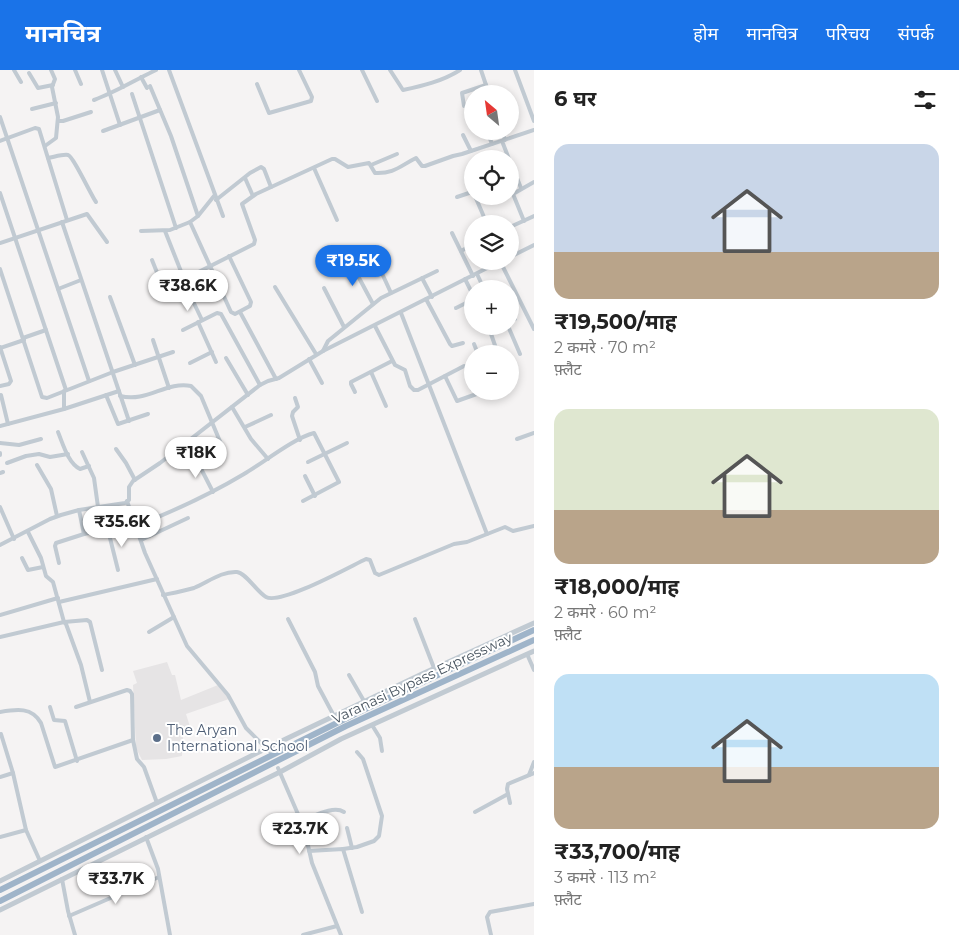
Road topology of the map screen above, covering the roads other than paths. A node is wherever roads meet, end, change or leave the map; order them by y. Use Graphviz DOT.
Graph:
graph roads {
  1 [pos="14,70"];
  2 [pos="51,70"];
  3 [pos="75,70"];
  4 [pos="102,70"];
  5 [pos="115,70"];
  6 [pos="156,70"];
  7 [pos="169,70"];
  8 [pos="299,70"];
  9 [pos="362,70"];
  10 [pos="390,70"];
  11 [pos="460,70"];
  12 [pos="481,70"];
  13 [pos="515,70"];
  14 [pos="29,73"];
  15 [pos="141,77"];
  16 [pos="21,82"];
  17 [pos="81,84"];
  18 [pos="257,84"];
  19 [pos="53,85"];
  20 [pos="486,85"];
  21 [pos="123,87"];
  22 [pos="464,92"];
  23 [pos="110,94"];
  24 [pos="132,94"];
  25 [pos="94,100"];
  26 [pos="376,101"];
  27 [pos="56,104"];
  28 [pos="464,106"];
  29 [pos="32,109"];
  30 [pos="160,110"];
  31 [pos="91,112"];
  32 [pos="0,117"];
  33 [pos="140,118"];
  34 [pos="58,121"];
  35 [pos="534,122"];
  36 [pos="120,125"];
  37 [pos="534,130"];
  38 [pos="103,131"];
  39 [pos="463,135"];
  40 [pos="519,135"];
  41 [pos="8,138"];
  42 [pos="490,140"];
  43 [pos="504,140"];
  44 [pos="0,141"];
  45 [pos="492,144"];
  46 [pos="44,146"];
  47 [pos="470,150"];
  48 [pos="474,150"];
  49 [pos="507,150"];
  50 [pos="464,153"];
  51 [pos="397,154"];
  52 [pos="48,158"];
  53 [pos="371,165"];
  54 [pos="314,168"];
  55 [pos="244,178"];
  56 [pos="534,182"];
  57 [pos="519,183"];
  58 [pos="271,187"];
  59 [pos="521,188"];
  60 [pos="0,194"];
  61 [pos="464,195"];
  62 [pos="252,196"];
  63 [pos="457,197"];
  64 [pos="215,198"];
  65 [pos="96,202"];
  66 [pos="198,216"];
  67 [pos="223,216"];
  68 [pos="534,216"];
  69 [pos="67,220"];
  70 [pos="337,220"];
  71 [pos="524,221"];
  72 [pos="62,222"];
  73 [pos="190,222"];
  74 [pos="519,223"];
  75 [pos="176,228"];
  76 [pos="39,230"];
  77 [pos="165,231"];
  78 [pos="141,232"];
  79 [pos="452,233"];
  80 [pos="15,238"];
  81 [pos="107,242"];
  82 [pos="0,243"];
  83 [pos="534,245"];
  84 [pos="464,249"];
  85 [pos="461,251"];
  86 [pos="519,252"];
  87 [pos="230,256"];
  88 [pos="152,260"];
  89 [pos="350,261"];
  90 [pos="210,266"];
  91 [pos="0,269"];
  92 [pos="380,269"];
  93 [pos="484,270"];
  94 [pos="505,270"];
  95 [pos="437,271"];
  96 [pos="475,275"];
  97 [pos="422,278"];
  98 [pos="184,279"];
  99 [pos="81,280"];
  100 [pos="465,280"];
  101 [pos="478,280"];
  102 [pos="464,281"];
  103 [pos="275,287"];
  104 [pos="324,288"];
  105 [pos="58,289"];
  106 [pos="164,290"];
  107 [pos="391,293"];
  108 [pos="155,294"];
  109 [pos="110,297"];
  110 [pos="191,297"];
  111 [pos="432,297"];
  112 [pos="426,300"];
  113 [pos="372,304"];
  114 [pos="464,304"];
  115 [pos="456,308"];
  116 [pos="240,312"];
  117 [pos="401,313"];
  118 [pos="200,321"];
  119 [pos="375,326"];
  120 [pos="344,327"];
  121 [pos="534,329"];
  122 [pos="46,330"];
  123 [pos="182,330"];
  124 [pos="512,335"];
  125 [pos="23,339"];
  126 [pos="153,340"];
  127 [pos="463,344"];
  128 [pos="0,347"];
  129 [pos="323,351"];
  130 [pos="173,352"];
  131 [pos="212,352"];
  132 [pos="316,354"];
  133 [pos="520,354"];
  134 [pos="158,357"];
  135 [pos="226,358"];
  136 [pos="308,359"];
  137 [pos="392,361"];
  138 [pos="216,362"];
  139 [pos="190,363"];
  140 [pos="135,365"];
  141 [pos="464,366"];
  142 [pos="112,372"];
  143 [pos="371,372"];
  144 [pos="445,376"];
  145 [pos="276,379"];
  146 [pos="89,381"];
  147 [pos="322,383"];
  148 [pos="429,384"];
  149 [pos="260,385"];
  150 [pos="0,386"];
  151 [pos="169,388"];
  152 [pos="65,390"];
  153 [pos="355,392"];
  154 [pos="120,393"];
  155 [pos="1,395"];
  156 [pos="106,395"];
  157 [pos="248,395"];
  158 [pos="464,397"];
  159 [pos="295,398"];
  160 [pos="386,406"];
  161 [pos="232,407"];
  162 [pos="64,409"];
  163 [pos="148,414"];
  164 [pos="271,414"];
  165 [pos="129,421"];
  166 [pos="213,422"];
  167 [pos="8,424"];
  168 [pos="0,426"];
  169 [pos="245,427"];
  170 [pos="58,432"];
  171 [pos="534,433"];
  172 [pos="41,439"];
  173 [pos="517,439"];
  174 [pos="300,440"];
  175 [pos="0,443"];
  176 [pos="347,443"];
  177 [pos="116,449"];
  178 [pos="224,451"];
  179 [pos="82,452"];
  180 [pos="68,454"];
  181 [pos="324,454"];
  182 [pos="195,457"];
  183 [pos="268,459"];
  184 [pos="308,462"];
  185 [pos="7,463"];
  186 [pos="37,465"];
  187 [pos="88,466"];
  188 [pos="305,476"];
  189 [pos="135,480"];
  190 [pos="213,492"];
  191 [pos="315,496"];
  192 [pos="127,501"];
  193 [pos="303,502"];
  194 [pos="98,507"];
  195 [pos="0,508"];
  196 [pos="79,510"];
  197 [pos="57,516"];
  198 [pos="188,518"];
  199 [pos="136,524"];
  200 [pos="534,526"];
  201 [pos="108,530"];
  202 [pos="28,532"];
  203 [pos="84,534"];
  204 [pos="487,534"];
  205 [pos="14,539"];
  206 [pos="141,540"];
  207 [pos="0,545"];
  208 [pos="22,558"];
  209 [pos="59,563"];
  210 [pos="44,567"];
  211 [pos="118,570"];
  212 [pos="157,579"];
  213 [pos="163,595"];
  214 [pos="58,600"];
  215 [pos="0,614"];
  216 [pos="174,617"];
  217 [pos="288,619"];
  218 [pos="416,620"];
  219 [pos="64,622"];
  220 [pos="534,623"];
  221 [pos="534,630"];
  222 [pos="148,632"];
  223 [pos="0,637"];
  224 [pos="534,640"];
  225 [pos="534,651"];
  226 [pos="527,654"];
  227 [pos="434,668"];
  228 [pos="102,670"];
  229 [pos="534,670"];
  230 [pos="348,675"];
  231 [pos="364,701"];
  232 [pos="90,702"];
  233 [pos="50,707"];
  234 [pos="76,707"];
  235 [pos="0,712"];
  236 [pos="334,716"];
  237 [pos="372,725"];
  238 [pos="1,734"];
  239 [pos="132,740"];
  240 [pos="268,750"];
  241 [pos="382,751"];
  242 [pos="357,752"];
  243 [pos="77,761"];
  244 [pos="534,762"];
  245 [pos="279,770"];
  246 [pos="534,773"];
  247 [pos="13,774"];
  248 [pos="529,775"];
  249 [pos="0,778"];
  250 [pos="508,794"];
  251 [pos="157,803"];
  252 [pos="510,803"];
  253 [pos="344,812"];
  254 [pos="475,812"];
  255 [pos="301,821"];
  256 [pos="347,828"];
  257 [pos="26,830"];
  258 [pos="0,837"];
  259 [pos="146,837"];
  260 [pos="352,848"];
  261 [pos="343,849"];
  262 [pos="309,852"];
  263 [pos="40,862"];
  264 [pos="159,876"];
  265 [pos="62,878"];
  266 [pos="0,881"];
  267 [pos="0,890"];
  268 [pos="0,901"];
  269 [pos="534,904"];
  270 [pos="0,910"];
  271 [pos="362,912"];
  272 [pos="69,916"];
  273 [pos="337,926"];
  274 [pos="75,935"];
  275 [pos="170,935"];
  276 [pos="303,935"];
  277 [pos="341,935"];
  278 [pos="491,935"];
  1 -- 16 [label="street"];
  2 -- 19 [label="street"];
  3 -- 17 [label="street"];
  4 -- 23 [label="street"];
  5 -- 21 [label="street"];
  6 -- 15 [label="street"];
  7 -- 64 [label="street"];
  8 -- 18 [label="street"];
  9 -- 26 [label="street"];
  10 -- 11 [label="street"];
  12 -- 20 [label="street"];
  13 -- 35 [label="street"];
  14 -- 19 [label="street"];
  15 -- 21 [label="street"];
  15 -- 30 [label="street"];
  19 -- 27 [label="street"];
  21 -- 23 [label="street"];
  22 -- 28 [label="street"];
  23 -- 25 [label="street"];
  23 -- 36 [label="street"];
  24 -- 33 [label="street"];
  27 -- 29 [label="street"];
  27 -- 34 [label="street"];
  30 -- 33 [label="street"];
  30 -- 66 [label="street"];
  31 -- 34 [label="street"];
  32 -- 41 [label="street"];
  33 -- 36 [label="street"];
  33 -- 75 [label="street"];
  34 -- 46 [label="street"];
  36 -- 38 [label="street"];
  37 -- 40 [label="street"];
  39 -- 47 [label="street"];
  41 -- 44 [label="street"];
  41 -- 46 [label="street"];
  41 -- 76 [label="street"];
  42 -- 45 [label="street"];
  43 -- 45 [label="street"];
  43 -- 49 [label="street"];
  45 -- 48 [label="street"];
  46 -- 52 [label="street"];
  50 -- 53 [label="street"];
  51 -- 53 [label="street"];
  52 -- 65 [label="street"];
  52 -- 69 [label="street"];
  53 -- 54 [label="street"];
  54 -- 58 [label="street"];
  54 -- 70 [label="street"];
  55 -- 58 [label="street"];
  55 -- 62 [label="street"];
  55 -- 64 [label="street"];
  56 -- 59 [label="street"];
  57 -- 59 [label="street"];
  58 -- 62 [label="street"];
  59 -- 71 [label="street"];
  60 -- 80 [label="street"];
  61 -- 63 [label="street"];
  62 -- 87 [label="street"];
  64 -- 66 [label="street"];
  64 -- 67 [label="street"];
  66 -- 73 [label="street"];
  68 -- 71 [label="street"];
  69 -- 72 [label="street"];
  69 -- 81 [label="street"];
  71 -- 74 [label="street"];
  72 -- 76 [label="street"];
  72 -- 99 [label="street"];
  73 -- 75 [label="street"];
  73 -- 90 [label="street"];
  75 -- 77 [label="street"];
  76 -- 80 [label="street"];
  76 -- 105 [label="street"];
  77 -- 78 [label="street"];
  77 -- 98 [label="street"];
  79 -- 85 [label="street"];
  80 -- 82 [label="street"];
  80 -- 122 [label="street"];
  83 -- 86 [label="street"];
  84 -- 85 [label="street"];
  85 -- 96 [label="street"];
  87 -- 90 [label="street"];
  87 -- 116 [label="street"];
  88 -- 106 [label="street"];
  89 -- 113 [label="street"];
  90 -- 98 [label="street"];
  90 -- 116 [label="street"];
  91 -- 125 [label="street"];
  92 -- 107 [label="street"];
  93 -- 96 [label="street"];
  94 -- 121 [label="street"];
  95 -- 97 [label="street"];
  96 -- 100 [label="street"];
  96 -- 101 [label="street"];
  97 -- 107 [label="street"];
  97 -- 111 [label="street"];
  98 -- 106 [label="street"];
  99 -- 105 [label="street"];
  99 -- 142 [label="street"];
  102 -- 111 [label="street"];
  103 -- 132 [label="street"];
  104 -- 120 [label="street"];
  105 -- 146 [label="street"];
  106 -- 108 [label="street"];
  107 -- 113 [label="street"];
  109 -- 140 [label="street"];
  110 -- 118 [label="street"];
  111 -- 112 [label="street"];
  112 -- 117 [label="street"];
  112 -- 127 [label="street"];
  113 -- 120 [label="street"];
  114 -- 115 [label="street"];
  116 -- 145 [label="street"];
  117 -- 119 [label="street"];
  117 -- 148 [label="street"];
  118 -- 123 [label="street"];
  118 -- 131 [label="street"];
  118 -- 149 [label="street"];
  119 -- 129 [label="street"];
  119 -- 137 [label="street"];
  120 -- 129 [label="street"];
  122 -- 125 [label="street"];
  122 -- 152 [label="street"];
  124 -- 133 [label="street"];
  125 -- 128 [label="street"];
  125 -- 152 [label="street"];
  126 -- 134 [label="street"];
  128 -- 150 [label="street"];
  129 -- 132 [label="street"];
  130 -- 134 [label="street"];
  131 -- 138 [label="street"];
  131 -- 139 [label="street"];
  132 -- 136 [label="street"];
  134 -- 140 [label="street"];
  134 -- 151 [label="street"];
  135 -- 157 [label="street"];
  136 -- 145 [label="street"];
  136 -- 147 [label="street"];
  137 -- 143 [label="street"];
  137 -- 148 [label="street"];
  140 -- 142 [label="street"];
  141 -- 144 [label="street"];
  142 -- 146 [label="street"];
  142 -- 154 [label="street"];
  143 -- 153 [label="street"];
  143 -- 160 [label="street"];
  144 -- 148 [label="street"];
  144 -- 158 [label="street"];
  145 -- 149 [label="street"];
  146 -- 152 [label="street"];
  148 -- 204 [label="street"];
  149 -- 157 [label="street"];
  151 -- 154 [label="street"];
  151 -- 166 [label="street"];
  152 -- 162 [label="street"];
  154 -- 156 [label="street"];
  154 -- 165 [label="street"];
  155 -- 167 [label="street"];
  156 -- 162 [label="street"];
  156 -- 165 [label="street"];
  157 -- 161 [label="street"];
  159 -- 174 [label="street"];
  161 -- 166 [label="street"];
  161 -- 169 [label="street"];
  162 -- 167 [label="street"];
  163 -- 165 [label="street"];
  164 -- 169 [label="street"];
  166 -- 178 [label="street"];
  166 -- 189 [label="street"];
  167 -- 168 [label="street"];
  169 -- 183 [label="street"];
  170 -- 180 [label="street"];
  171 -- 173 [label="street"];
  172 -- 175 [label="street"];
  174 -- 181 [label="street"];
  174 -- 183 [label="street"];
  176 -- 181 [label="street"];
  177 -- 189 [label="street"];
  179 -- 187 [label="street"];
  180 -- 185 [label="street"];
  180 -- 187 [label="street"];
  181 -- 184 [label="street"];
  181 -- 191 [label="street"];
  182 -- 190 [label="street"];
  183 -- 190 [label="street"];
  186 -- 197 [label="street"];
  187 -- 194 [label="street"];
  188 -- 191 [label="street"];
  189 -- 192 [label="street"];
  190 -- 199 [label="street"];
  191 -- 193 [label="street"];
  192 -- 194 [label="street"];
  192 -- 199 [label="street"];
  194 -- 196 [label="street"];
  195 -- 205 [label="street"];
  196 -- 197 [label="street"];
  196 -- 203 [label="street"];
  197 -- 202 [label="street"];
  198 -- 206 [label="street"];
  199 -- 201 [label="street"];
  199 -- 206 [label="street"];
  200 -- 204 [label="street"];
  201 -- 203 [label="street"];
  201 -- 211 [label="street"];
  202 -- 205 [label="street"];
  202 -- 210 [label="street"];
  203 -- 209 [label="street"];
  204 -- 213 [label="street"];
  205 -- 207 [label="street"];
  206 -- 212 [label="street"];
  208 -- 210 [label="street"];
  210 -- 214 [label="street"];
  212 -- 213 [label="street"];
  212 -- 214 [label="street"];
  213 -- 216 [label="street"];
  214 -- 215 [label="street"];
  214 -- 219 [label="street"];
  216 -- 222 [label="street"];
  216 -- 240 [label="street"];
  217 -- 236 [label="street"];
  218 -- 227 [label="street"];
  219 -- 223 [label="street"];
  219 -- 228 [label="street"];
  219 -- 232 [label="street"];
  220 -- 227 [label="street"];
  221 -- 267 [label="highway, Varanasi Bypass Expressway"];
  224 -- 268 [label="highway, Varanasi Bypass Expressway"];
  225 -- 226 [label="street"];
  226 -- 229 [label="street"];
  226 -- 237 [label="street"];
  227 -- 231 [label="street"];
  230 -- 231 [label="street"];
  231 -- 236 [label="street"];
  232 -- 234 [label="street"];
  232 -- 239 [label="street"];
  233 -- 243 [label="street"];
  235 -- 243 [label="street"];
  236 -- 240 [label="street"];
  237 -- 241 [label="street"];
  237 -- 245 [label="street"];
  238 -- 247 [label="street"];
  239 -- 243 [label="street"];
  239 -- 251 [label="street"];
  240 -- 251 [label="street"];
  242 -- 260 [label="street"];
  244 -- 248 [label="street"];
  245 -- 255 [label="street"];
  245 -- 259 [label="street"];
  246 -- 248 [label="street"];
  247 -- 249 [label="street"];
  247 -- 257 [label="street"];
  248 -- 250 [label="street"];
  250 -- 252 [label="street"];
  250 -- 254 [label="street"];
  251 -- 263 [label="street"];
  253 -- 255 [label="street"];
  255 -- 262 [label="street"];
  256 -- 260 [label="street"];
  257 -- 258 [label="street"];
  257 -- 263 [label="street"];
  259 -- 264 [label="street"];
  259 -- 265 [label="street"];
  260 -- 261 [label="street"];
  261 -- 262 [label="street"];
  261 -- 271 [label="street"];
  262 -- 273 [label="street"];
  263 -- 266 [label="street"];
  264 -- 272 [label="street"];
  264 -- 275 [label="street"];
  265 -- 270 [label="street"];
  265 -- 272 [label="street"];
  269 -- 278 [label="street"];
  272 -- 274 [label="street"];
  273 -- 276 [label="street"];
  273 -- 277 [label="street"];
}
